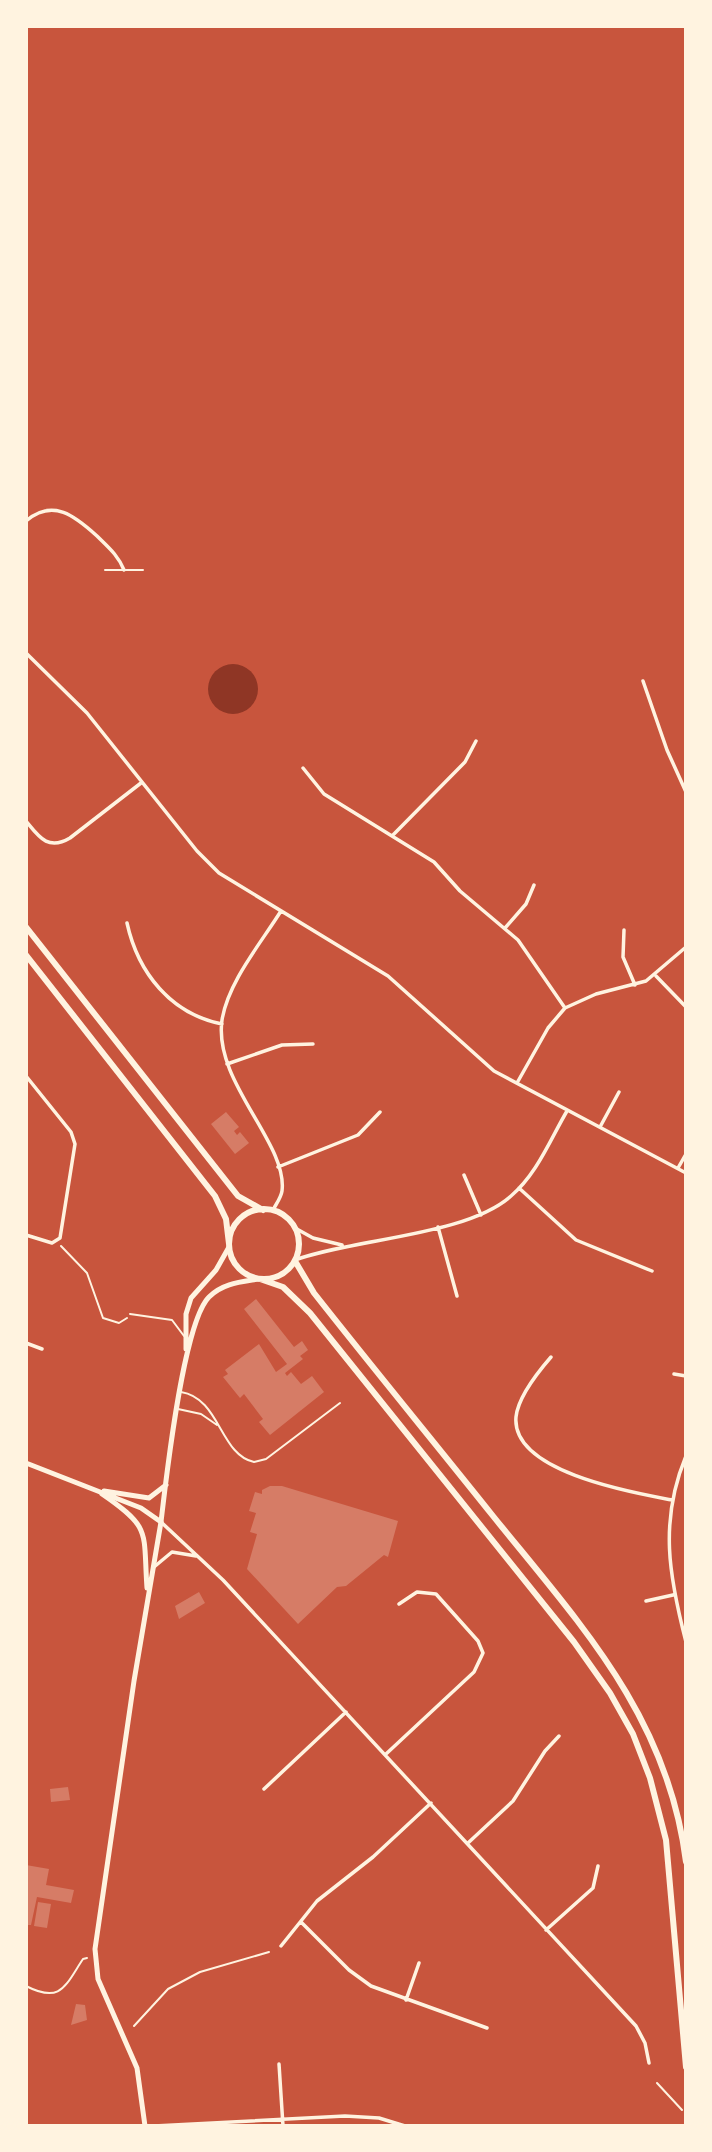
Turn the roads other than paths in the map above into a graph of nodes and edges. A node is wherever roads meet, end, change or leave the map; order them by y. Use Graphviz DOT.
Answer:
graph roads {
  1 [pos="26,521"];
  2 [pos="105,569"];
  3 [pos="124,569"];
  4 [pos="143,569"];
  5 [pos="26,653"];
  6 [pos="643,681"];
  7 [pos="476,741"];
  8 [pos="303,768"];
  9 [pos="141,783"];
  10 [pos="686,792"];
  11 [pos="26,821"];
  12 [pos="393,835"];
  13 [pos="534,885"];
  14 [pos="281,911"];
  15 [pos="127,923"];
  16 [pos="26,928"];
  17 [pos="505,928"];
  18 [pos="624,930"];
  19 [pos="686,947"];
  20 [pos="26,954"];
  21 [pos="656,976"];
  22 [pos="635,985"];
  23 [pos="686,1007"];
  24 [pos="565,1008"];
  25 [pos="222,1024"];
  26 [pos="313,1044"];
  27 [pos="227,1064"];
  28 [pos="26,1076"];
  29 [pos="517,1083"];
  30 [pos="619,1092"];
  31 [pos="567,1111"];
  32 [pos="380,1112"];
  33 [pos="600,1128"];
  34 [pos="686,1154"];
  35 [pos="278,1167"];
  36 [pos="678,1168"];
  37 [pos="686,1173"];
  38 [pos="464,1175"];
  39 [pos="519,1188"];
  40 [pos="263,1210"];
  41 [pos="273,1210"];
  42 [pos="481,1214"];
  43 [pos="438,1227"];
  44 [pos="295,1228"];
  45 [pos="26,1236"];
  46 [pos="229,1245"];
  47 [pos="348,1245"];
  48 [pos="295,1260"];
  49 [pos="652,1271"];
  50 [pos="260,1279"];
  51 [pos="457,1296"];
  52 [pos="130,1314"];
  53 [pos="186,1338"];
  54 [pos="26,1343"];
  55 [pos="42,1349"];
  56 [pos="186,1356"];
  57 [pos="551,1357"];
  58 [pos="674,1374"];
  59 [pos="686,1376"];
  60 [pos="180,1392"];
  61 [pos="340,1403"];
  62 [pos="178,1409"];
  63 [pos="218,1426"];
  64 [pos="686,1455"];
  65 [pos="26,1463"];
  66 [pos="166,1485"];
  67 [pos="94,1489"];
  68 [pos="672,1500"];
  69 [pos="161,1522"];
  70 [pos="198,1557"];
  71 [pos="154,1567"];
  72 [pos="148,1595"];
  73 [pos="673,1595"];
  74 [pos="646,1601"];
  75 [pos="399,1604"];
  76 [pos="685,1632"];
  77 [pos="686,1642"];
  78 [pos="346,1712"];
  79 [pos="559,1736"];
  80 [pos="386,1754"];
  81 [pos="264,1789"];
  82 [pos="432,1803"];
  83 [pos="468,1843"];
  84 [pos="686,1862"];
  85 [pos="598,1866"];
  86 [pos="301,1922"];
  87 [pos="546,1930"];
  88 [pos="281,1947"];
  89 [pos="419,1963"];
  90 [pos="406,2000"];
  91 [pos="487,2028"];
  92 [pos="649,2063"];
  93 [pos="279,2064"];
  94 [pos="686,2067"];
  95 [pos="283,2119"];
  96 [pos="145,2126"];
  97 [pos="154,2126"];
  98 [pos="283,2126"];
  99 [pos="405,2126"];
  1 -- 3 [label="street"];
  2 -- 3 [label="lane"];
  3 -- 4 [label="lane"];
  5 -- 9 [label="street"];
  6 -- 10 [label="street"];
  7 -- 12 [label="street"];
  8 -- 12 [label="street"];
  9 -- 11 [label="street"];
  9 -- 14 [label="street"];
  12 -- 17 [label="street"];
  13 -- 17 [label="street"];
  14 -- 25 [label="street"];
  14 -- 29 [label="street"];
  15 -- 25 [label="street"];
  16 -- 40 [label="main road"];
  17 -- 24 [label="street"];
  18 -- 22 [label="street"];
  19 -- 21 [label="street"];
  20 -- 46 [label="main road"];
  21 -- 22 [label="street"];
  21 -- 23 [label="street"];
  22 -- 24 [label="street"];
  24 -- 29 [label="street"];
  25 -- 27 [label="street"];
  26 -- 27 [label="street"];
  27 -- 35 [label="street"];
  28 -- 45 [label="street"];
  29 -- 31 [label="street"];
  30 -- 33 [label="street"];
  31 -- 33 [label="street"];
  31 -- 39 [label="street"];
  32 -- 35 [label="street"];
  33 -- 36 [label="street"];
  34 -- 36 [label="street"];
  35 -- 41 [label="street"];
  36 -- 37 [label="street"];
  38 -- 42 [label="street"];
  39 -- 42 [label="street"];
  39 -- 49 [label="street"];
  40 -- 41 [label="main road"];
  40 -- 46 [label="main road"];
  41 -- 44 [label="main road"];
  42 -- 43 [label="street"];
  43 -- 47 [label="street"];
  43 -- 51 [label="street"];
  44 -- 47 [label="street"];
  44 -- 48 [label="main road"];
  46 -- 50 [label="main road"];
  46 -- 53 [label="street"];
  47 -- 48 [label="street"];
  48 -- 50 [label="main road"];
  48 -- 84 [label="main road"];
  50 -- 56 [label="street"];
  50 -- 94 [label="main road"];
  52 -- 53 [label="lane"];
  53 -- 56 [label="street"];
  54 -- 55 [label="street"];
  56 -- 60 [label="street"];
  57 -- 68 [label="street"];
  58 -- 59 [label="street"];
  60 -- 62 [label="street"];
  60 -- 63 [label="lane"];
  61 -- 63 [label="lane"];
  62 -- 63 [label="lane"];
  62 -- 66 [label="street"];
  64 -- 68 [label="street"];
  65 -- 67 [label="street"];
  66 -- 67 [label="street"];
  66 -- 69 [label="street"];
  67 -- 69 [label="street"];
  67 -- 72 [label="street"];
  68 -- 73 [label="street"];
  69 -- 70 [label="street"];
  69 -- 71 [label="street"];
  70 -- 71 [label="street"];
  70 -- 78 [label="street"];
  71 -- 72 [label="street"];
  72 -- 96 [label="street"];
  73 -- 74 [label="street"];
  73 -- 76 [label="street"];
  75 -- 80 [label="street"];
  76 -- 77 [label="street"];
  78 -- 80 [label="street"];
  78 -- 81 [label="street"];
  79 -- 83 [label="street"];
  80 -- 82 [label="street"];
  82 -- 83 [label="street"];
  82 -- 86 [label="street"];
  83 -- 87 [label="street"];
  85 -- 87 [label="street"];
  86 -- 88 [label="street"];
  86 -- 90 [label="street"];
  87 -- 92 [label="street"];
  89 -- 90 [label="street"];
  90 -- 91 [label="street"];
  93 -- 95 [label="street"];
  95 -- 97 [label="street"];
  95 -- 98 [label="street"];
  95 -- 99 [label="street"];
}
